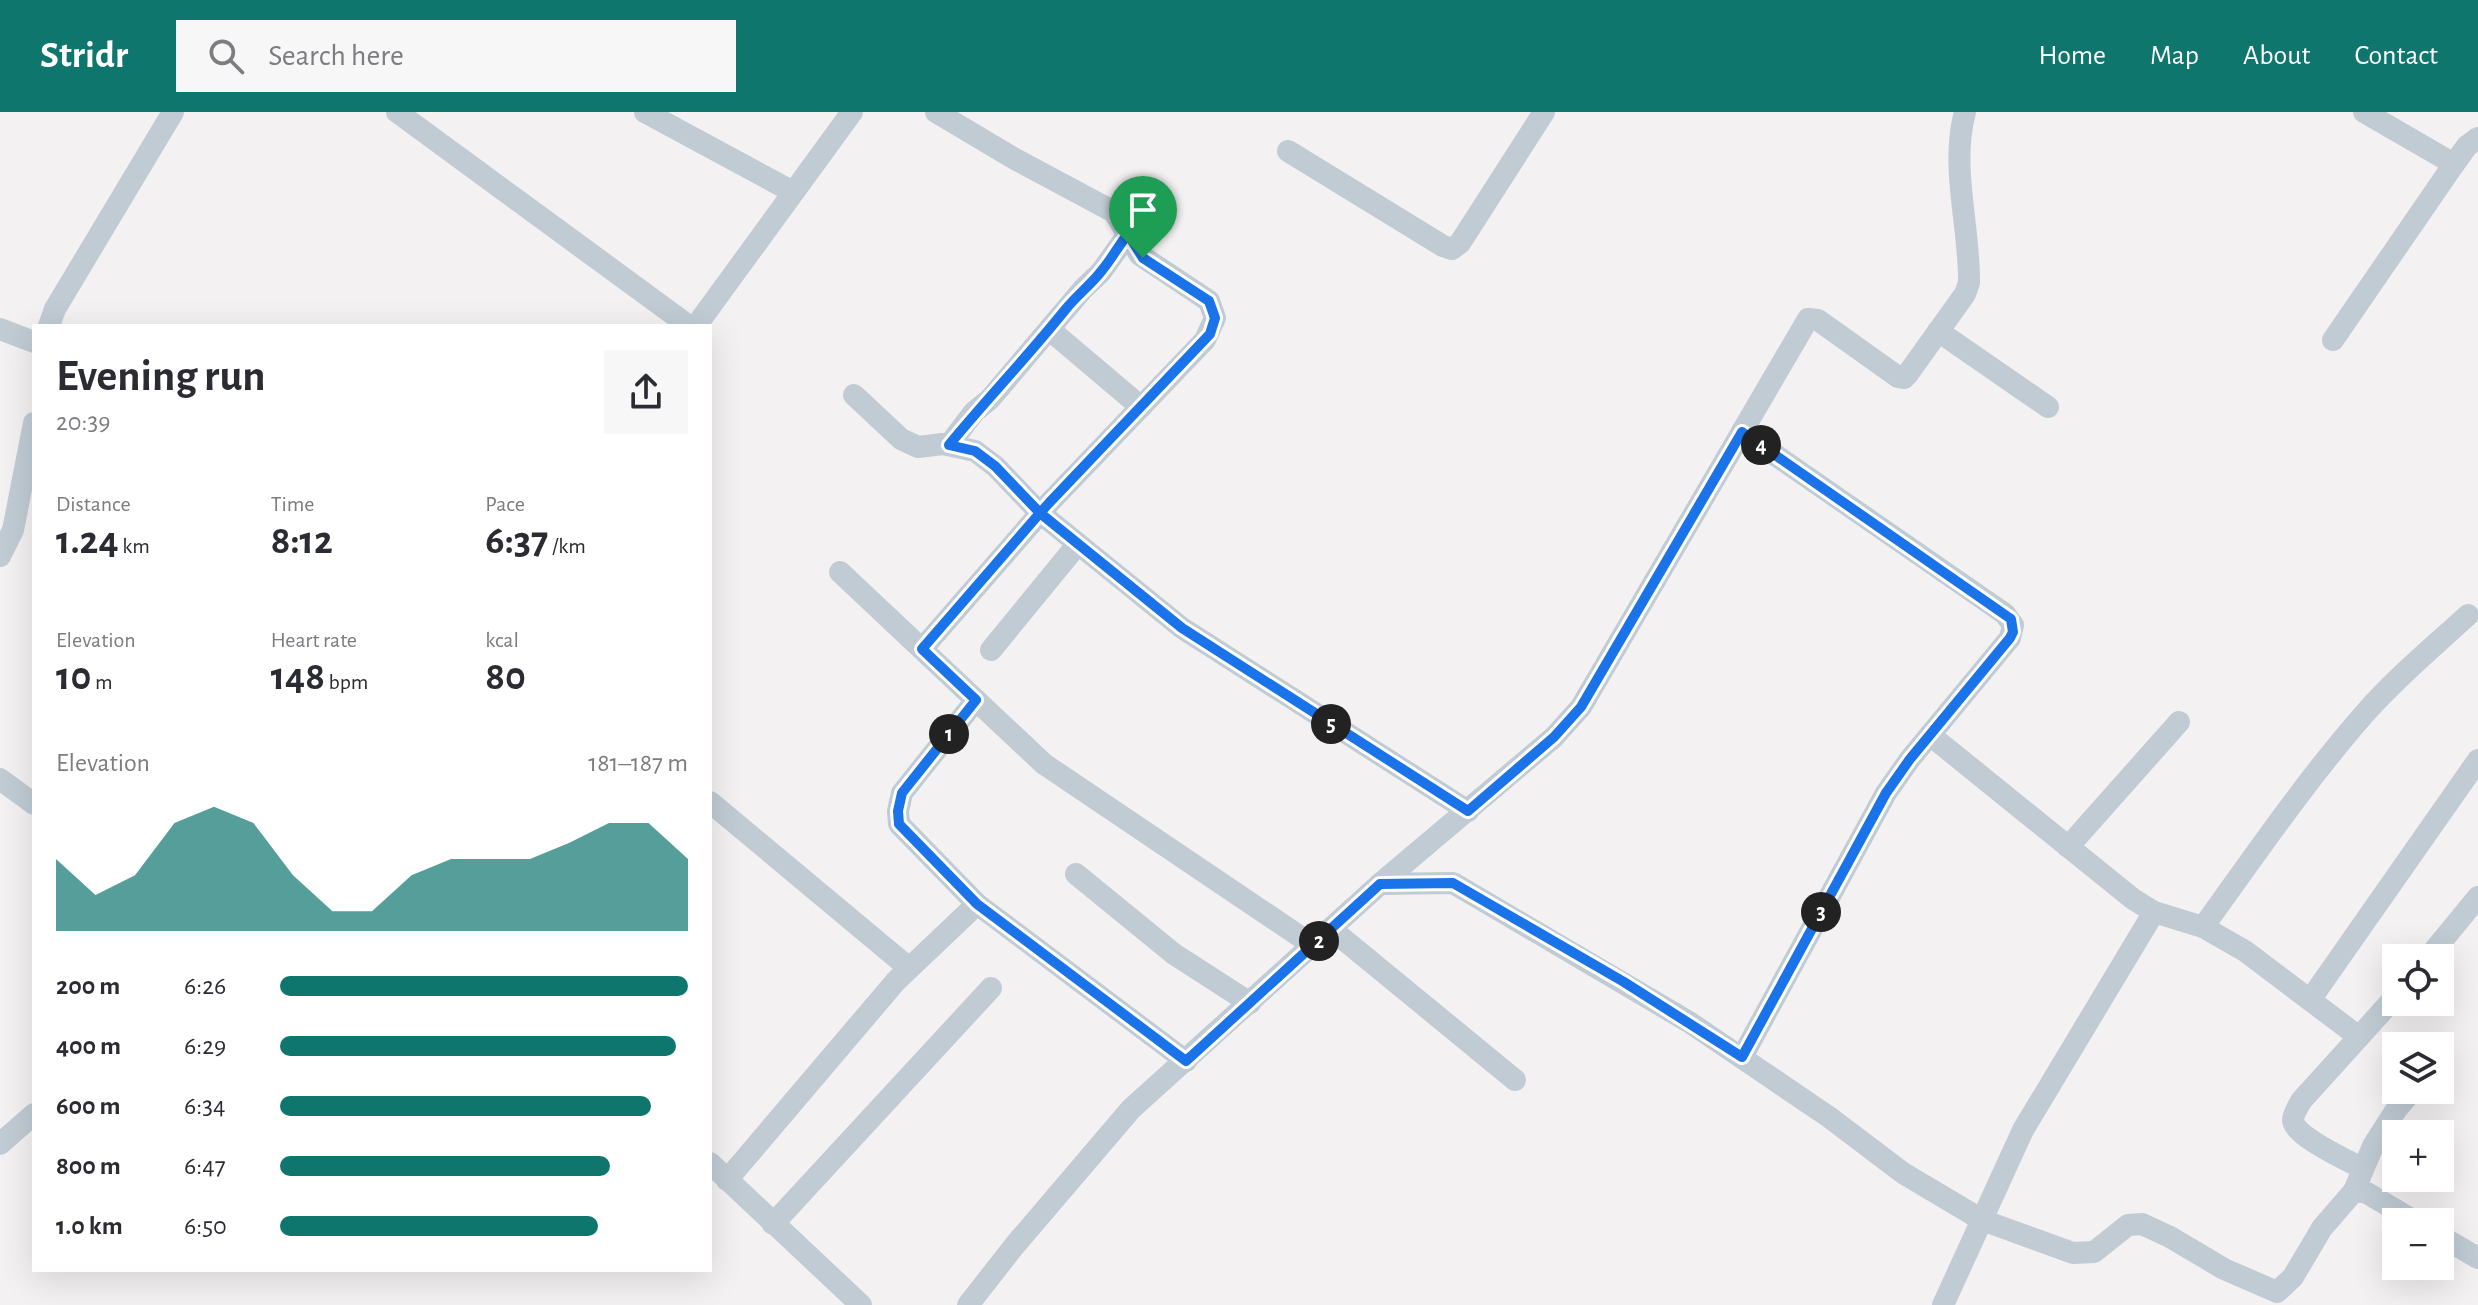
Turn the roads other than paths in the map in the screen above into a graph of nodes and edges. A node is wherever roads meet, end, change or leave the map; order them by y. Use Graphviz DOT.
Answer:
graph roads {
  1 [pos="173,112"];
  2 [pos="397,112"];
  3 [pos="645,112"];
  4 [pos="852,112"];
  5 [pos="936,112"];
  6 [pos="1544,112"];
  7 [pos="1965,112"];
  8 [pos="2364,112"];
  9 [pos="2478,138"];
  10 [pos="1288,151"];
  11 [pos="2454,164"];
  12 [pos="793,192"];
  13 [pos="1128,234"];
  14 [pos="50,324"];
  15 [pos="686,324"];
  16 [pos="697,324"];
  17 [pos="0,329"];
  18 [pos="1050,330"];
  19 [pos="1938,331"];
  20 [pos="2333,340"];
  21 [pos="32,341"];
  22 [pos="854,395"];
  23 [pos="1141,407"];
  24 [pos="2048,407"];
  25 [pos="1742,432"];
  26 [pos="32,433"];
  27 [pos="949,445"];
  28 [pos="1040,513"];
  29 [pos="1077,545"];
  30 [pos="0,556"];
  31 [pos="840,572"];
  32 [pos="2468,615"];
  33 [pos="922,649"];
  34 [pos="991,650"];
  35 [pos="976,700"];
  36 [pos="2179,722"];
  37 [pos="1930,735"];
  38 [pos="2478,760"];
  39 [pos="0,779"];
  40 [pos="32,803"];
  41 [pos="712,804"];
  42 [pos="1468,811"];
  43 [pos="2068,847"];
  44 [pos="1076,874"];
  45 [pos="1380,884"];
  46 [pos="2478,897"];
  47 [pos="977,904"];
  48 [pos="2154,912"];
  49 [pos="2203,927"];
  50 [pos="1331,929"];
  51 [pos="2439,944"];
  52 [pos="1314,946"];
  53 [pos="909,968"];
  54 [pos="991,988"];
  55 [pos="2310,1000"];
  56 [pos="1250,1003"];
  57 [pos="2382,1012"];
  58 [pos="2359,1037"];
  59 [pos="1742,1057"];
  60 [pos="1186,1061"];
  61 [pos="1515,1080"];
  62 [pos="2401,1104"];
  63 [pos="32,1116"];
  64 [pos="0,1144"];
  65 [pos="712,1165"];
  66 [pos="2363,1169"];
  67 [pos="727,1180"];
  68 [pos="2354,1191"];
  69 [pos="2392,1208"];
  70 [pos="1982,1220"];
  71 [pos="773,1224"];
  72 [pos="2454,1244"];
  73 [pos="2478,1258"];
  74 [pos="861,1305"];
  75 [pos="968,1305"];
  76 [pos="1943,1305"];
  1 -- 14 [label="street"];
  2 -- 15 [label="street"];
  3 -- 12 [label="street"];
  4 -- 12 [label="street"];
  5 -- 13 [label="street"];
  6 -- 10 [label="street"];
  7 -- 19 [label="street"];
  8 -- 11 [label="street"];
  9 -- 11 [label="street"];
  11 -- 20 [label="street"];
  12 -- 16 [label="street"];
  13 -- 18 [label="street"];
  13 -- 23 [label="street"];
  17 -- 21 [label="street"];
  18 -- 23 [label="street"];
  18 -- 27 [label="street"];
  19 -- 24 [label="street"];
  19 -- 25 [label="street"];
  22 -- 27 [label="street"];
  23 -- 28 [label="street"];
  25 -- 37 [label="street"];
  25 -- 42 [label="street"];
  26 -- 30 [label="street"];
  27 -- 28 [label="street"];
  28 -- 29 [label="street"];
  28 -- 33 [label="street"];
  29 -- 34 [label="street"];
  29 -- 42 [label="street"];
  31 -- 33 [label="street"];
  32 -- 49 [label="street"];
  33 -- 35 [label="street"];
  35 -- 47 [label="street"];
  35 -- 52 [label="street"];
  36 -- 43 [label="street"];
  37 -- 43 [label="street"];
  37 -- 59 [label="street"];
  38 -- 55 [label="street"];
  39 -- 40 [label="street"];
  41 -- 53 [label="street"];
  42 -- 45 [label="street"];
  43 -- 48 [label="street"];
  44 -- 56 [label="street"];
  45 -- 50 [label="street"];
  45 -- 59 [label="street"];
  46 -- 51 [label="street"];
  47 -- 53 [label="street"];
  47 -- 60 [label="street"];
  48 -- 49 [label="street"];
  48 -- 70 [label="street"];
  49 -- 55 [label="street"];
  50 -- 52 [label="street"];
  50 -- 61 [label="street"];
  52 -- 56 [label="street"];
  53 -- 67 [label="street"];
  54 -- 71 [label="street"];
  55 -- 58 [label="street"];
  56 -- 60 [label="street"];
  57 -- 58 [label="street"];
  58 -- 66 [label="street"];
  59 -- 70 [label="street"];
  60 -- 75 [label="street"];
  62 -- 66 [label="street"];
  63 -- 64 [label="street"];
  65 -- 67 [label="street"];
  66 -- 68 [label="street"];
  67 -- 71 [label="street"];
  68 -- 69 [label="street"];
  68 -- 70 [label="street"];
  70 -- 76 [label="street"];
  71 -- 74 [label="street"];
  72 -- 73 [label="street"];
}
